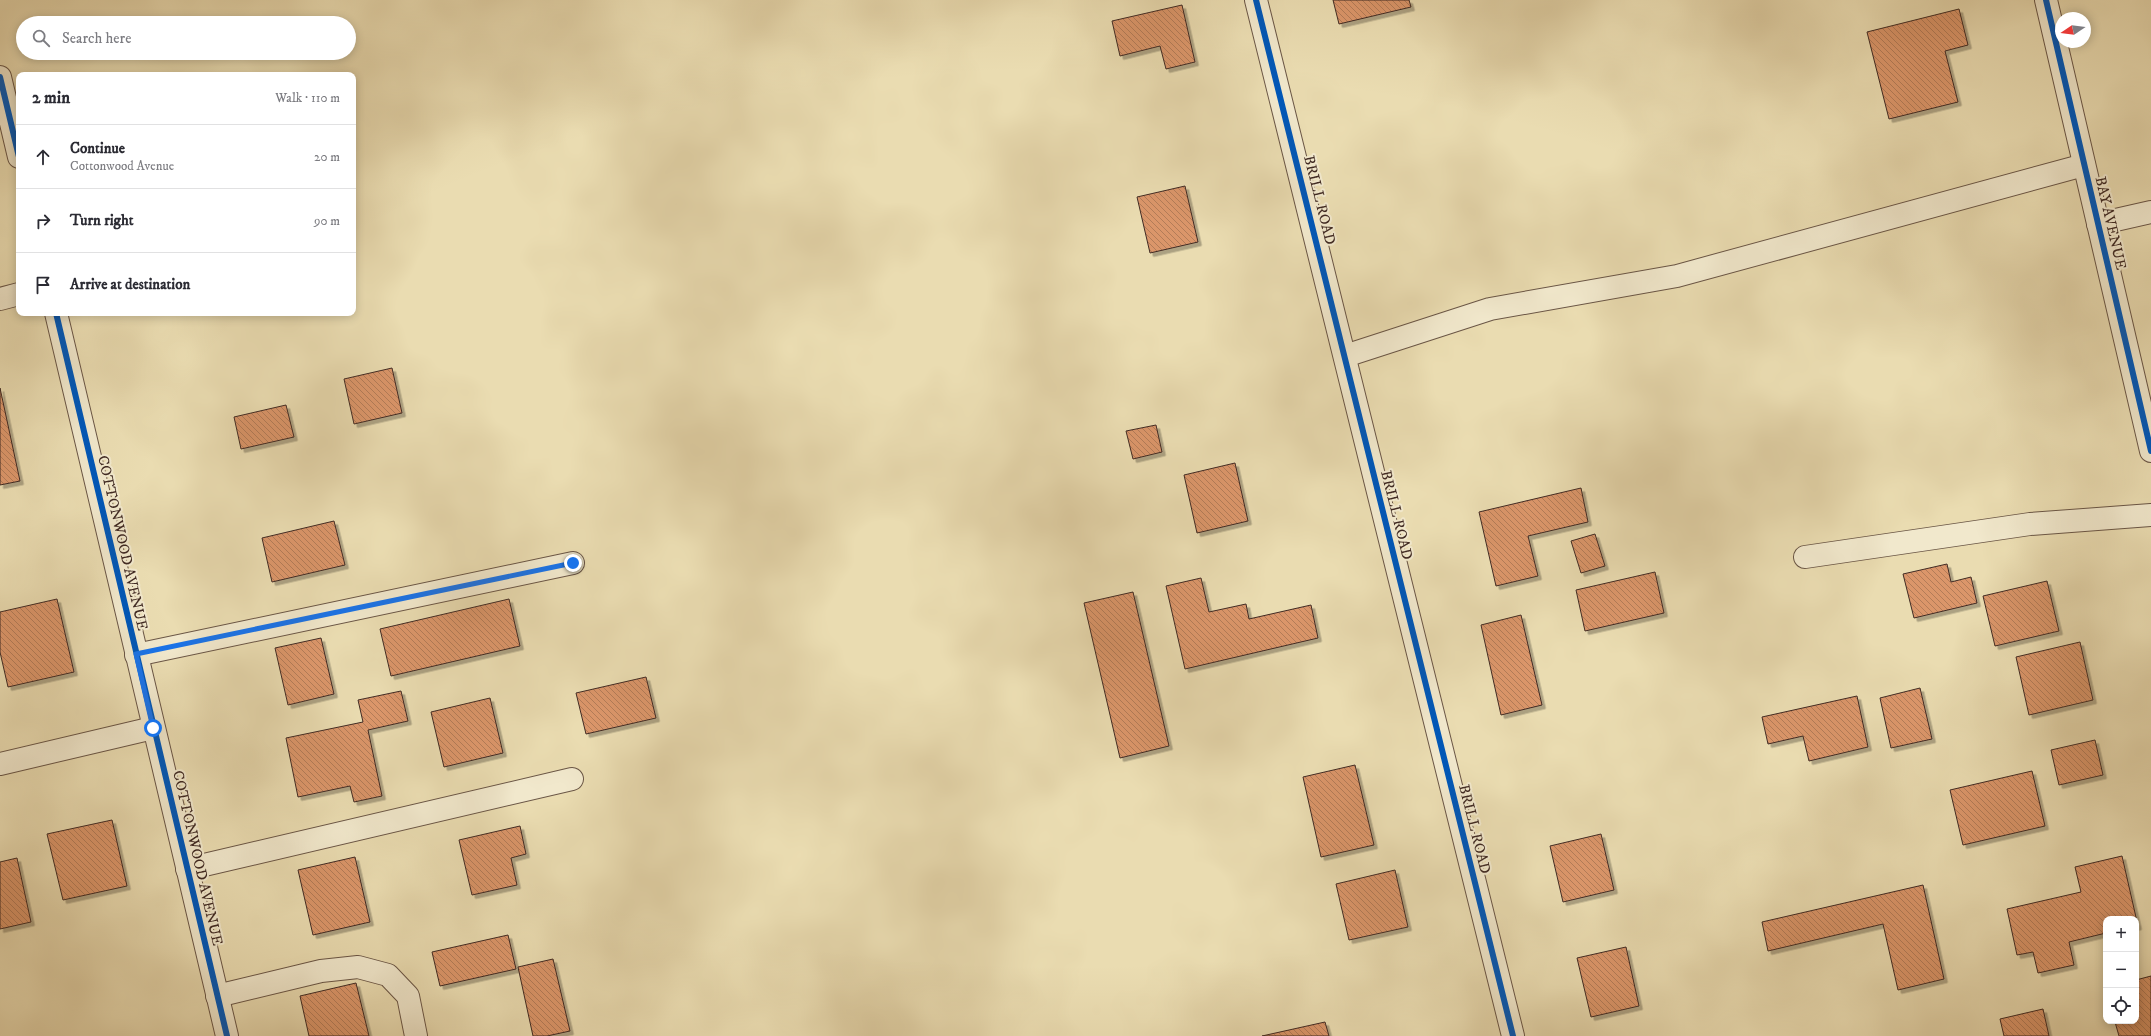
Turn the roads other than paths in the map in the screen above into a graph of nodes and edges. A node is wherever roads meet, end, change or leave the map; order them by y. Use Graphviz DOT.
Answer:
graph roads {
  1 [pos="1256,0"];
  2 [pos="2046,0"];
  3 [pos="0,77"];
  4 [pos="16,144"];
  5 [pos="2084,165"];
  6 [pos="2151,212"];
  7 [pos="2098,224"];
  8 [pos="16,295"];
  9 [pos="0,299"];
  10 [pos="57,316"];
  11 [pos="1345,356"];
  12 [pos="2151,451"];
  13 [pos="2151,515"];
  14 [pos="1805,557"];
  15 [pos="573,563"];
  16 [pos="136,654"];
  17 [pos="153,728"];
  18 [pos="0,764"];
  19 [pos="572,779"];
  20 [pos="187,868"];
  21 [pos="217,996"];
  22 [pos="227,1036"];
  23 [pos="416,1036"];
  24 [pos="1513,1036"];
  1 -- 11 [label="street, BRILL ROAD"];
  2 -- 5 [label="street, BAY AVENUE"];
  3 -- 4 [label="street"];
  5 -- 7 [label="street, BAY AVENUE"];
  5 -- 11 [label="street"];
  6 -- 7 [label="street"];
  7 -- 12 [label="street, BAY AVENUE"];
  8 -- 9 [label="street"];
  10 -- 16 [label="street, COTTONWOOD AVENUE"];
  11 -- 24 [label="street, BRILL ROAD"];
  13 -- 14 [label="street"];
  15 -- 16 [label="street"];
  16 -- 17 [label="street, COTTONWOOD AVENUE"];
  17 -- 18 [label="street"];
  17 -- 20 [label="street, COTTONWOOD AVENUE"];
  19 -- 20 [label="street"];
  20 -- 21 [label="street, COTTONWOOD AVENUE"];
  21 -- 22 [label="street, COTTONWOOD AVENUE"];
  21 -- 23 [label="street"];
}
